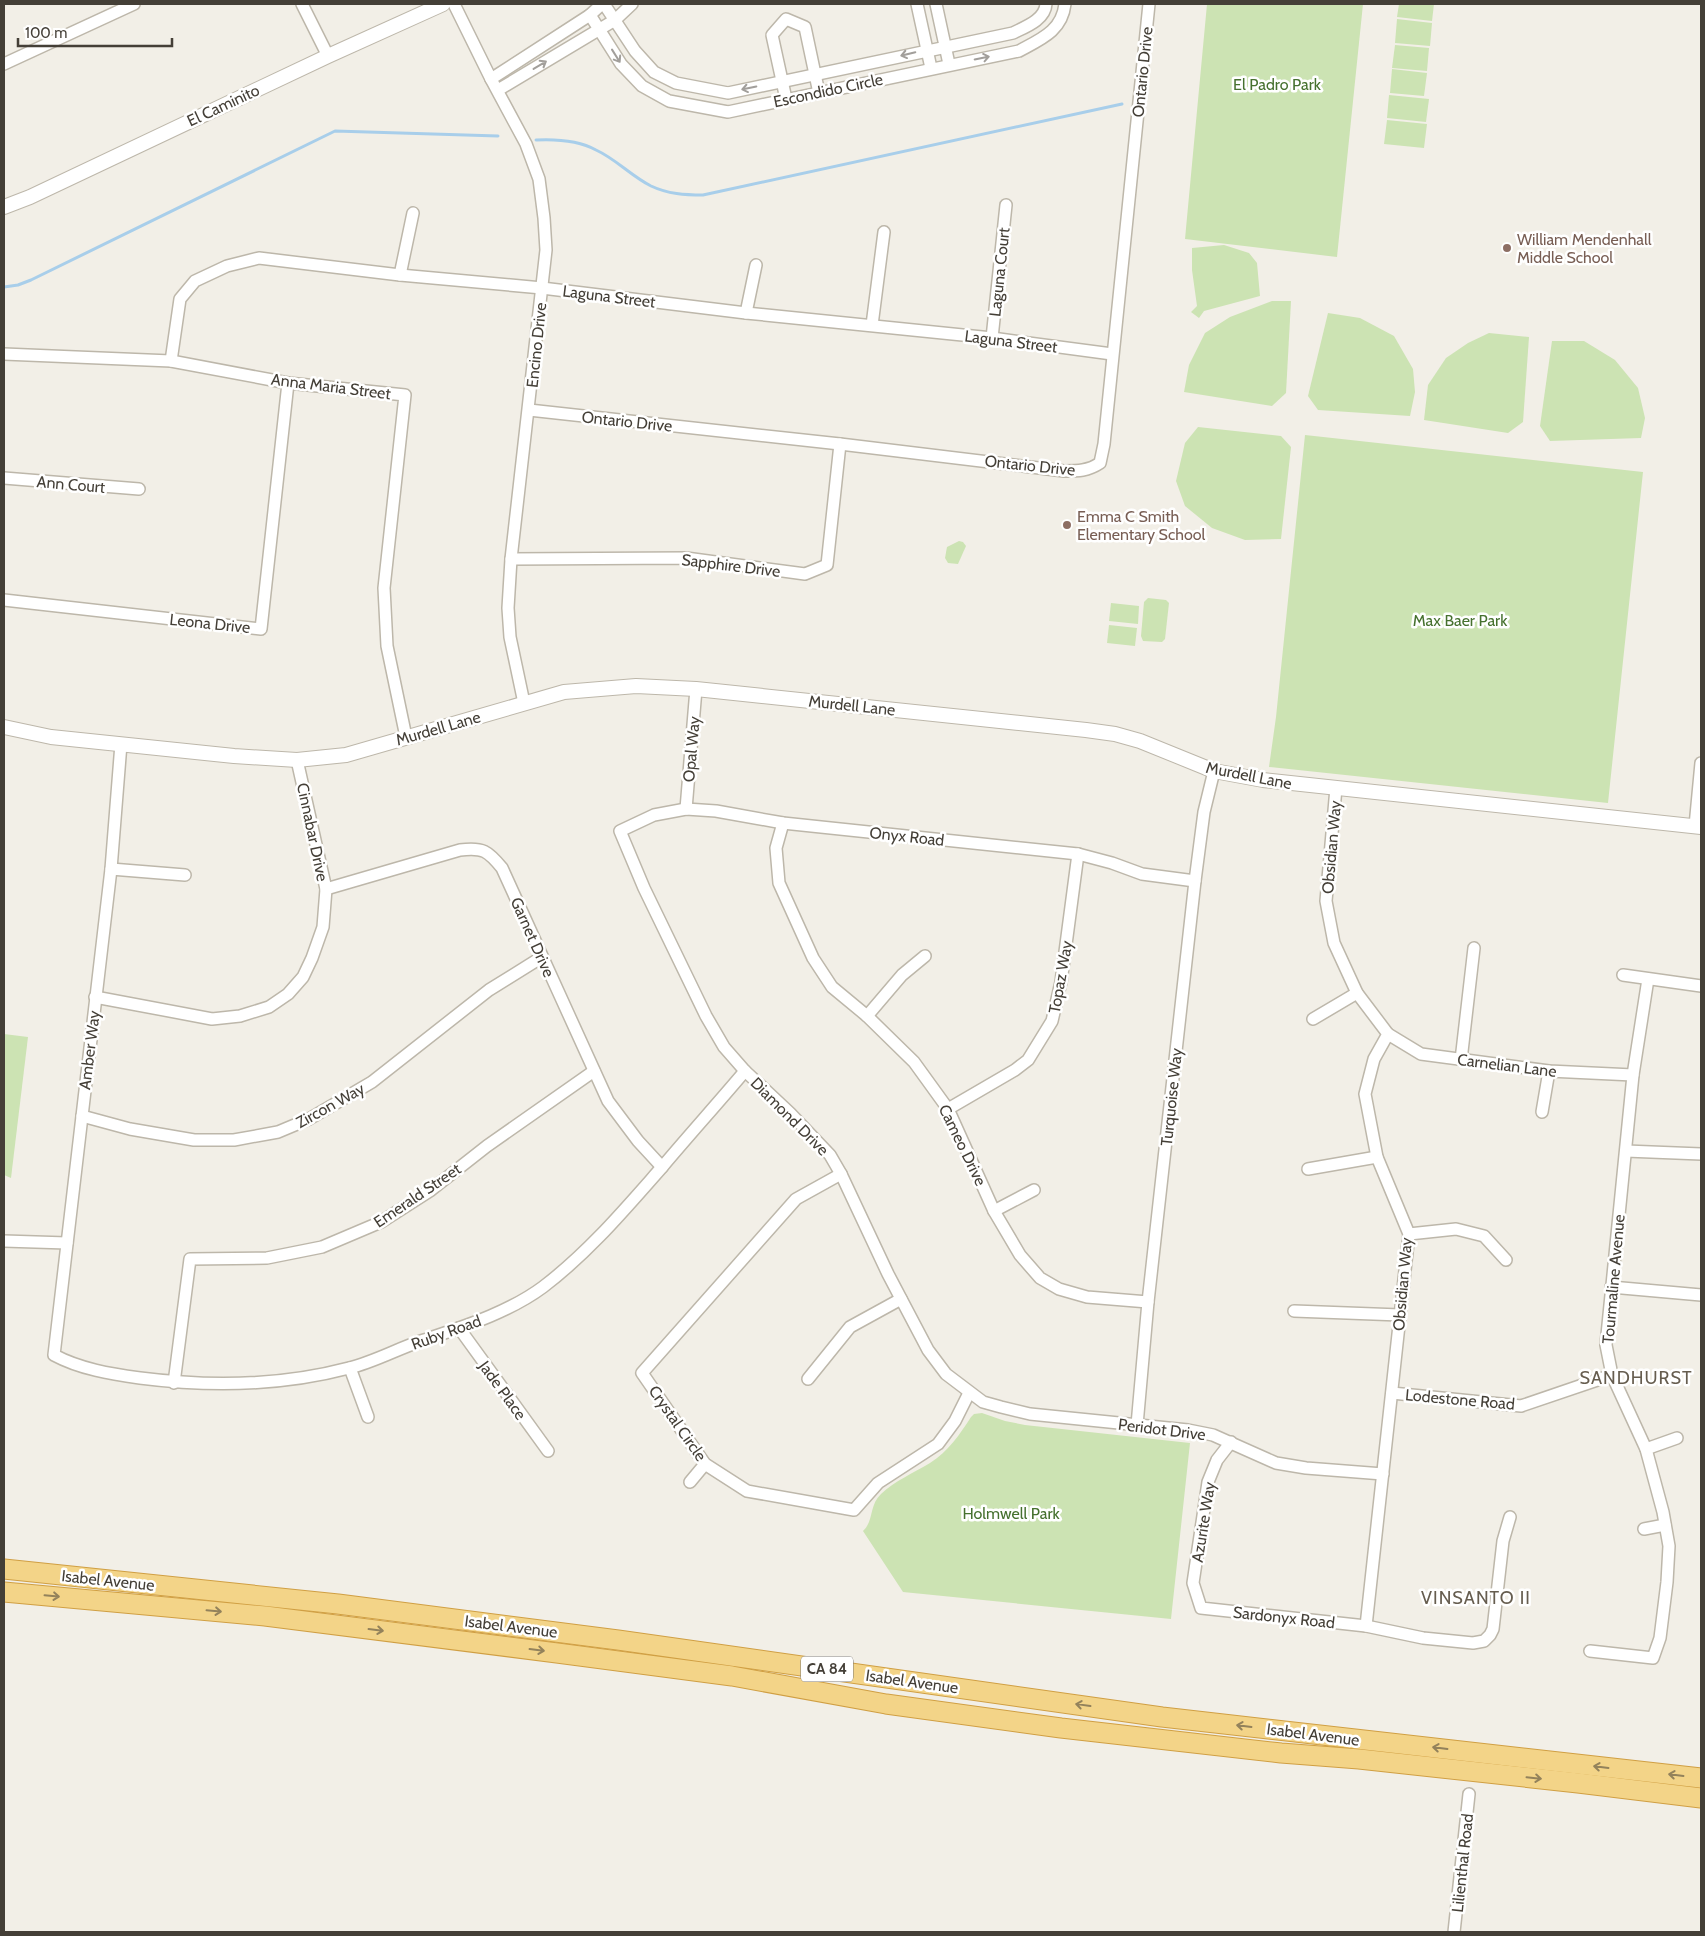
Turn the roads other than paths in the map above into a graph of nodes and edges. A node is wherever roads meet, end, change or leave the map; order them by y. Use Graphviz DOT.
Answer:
graph roads {
  1 [pos="134,4"];
  2 [pos="302,4"];
  3 [pos="443,4"];
  4 [pos="454,4"];
  5 [pos="603,4"];
  6 [pos="632,4"];
  7 [pos="917,4"];
  8 [pos="936,4"];
  9 [pos="1046,4"];
  10 [pos="1065,4"];
  11 [pos="1149,4"];
  12 [pos="590,15"];
  13 [pos="615,20"];
  14 [pos="600,30"];
  15 [pos="945,46"];
  16 [pos="927,50"];
  17 [pos="328,56"];
  18 [pos="4,63"];
  19 [pos="949,64"];
  20 [pos="930,68"];
  21 [pos="816,75"];
  22 [pos="491,79"];
  23 [pos="783,81"];
  24 [pos="498,90"];
  25 [pos="819,93"];
  26 [pos="786,99"];
  27 [pos="1006,205"];
  28 [pos="4,207"];
  29 [pos="412,213"];
  30 [pos="884,232"];
  31 [pos="756,265"];
  32 [pos="400,275"];
  33 [pos="542,288"];
  34 [pos="746,313"];
  35 [pos="872,325"];
  36 [pos="992,338"];
  37 [pos="4,354"];
  38 [pos="1112,354"];
  39 [pos="171,361"];
  40 [pos="288,383"];
  41 [pos="529,410"];
  42 [pos="840,444"];
  43 [pos="4,478"];
  44 [pos="139,489"];
  45 [pos="511,559"];
  46 [pos="4,600"];
  47 [pos="696,690"];
  48 [pos="524,703"];
  49 [pos="4,727"];
  50 [pos="406,737"];
  51 [pos="121,744"];
  52 [pos="298,760"];
  53 [pos="1701,764"];
  54 [pos="1214,771"];
  55 [pos="1336,788"];
  56 [pos="686,808"];
  57 [pos="783,823"];
  58 [pos="1698,827"];
  59 [pos="620,831"];
  60 [pos="1078,854"];
  61 [pos="111,869"];
  62 [pos="185,875"];
  63 [pos="1195,881"];
  64 [pos="326,889"];
  65 [pos="1474,948"];
  66 [pos="925,956"];
  67 [pos="542,957"];
  68 [pos="1624,975"];
  69 [pos="1648,979"];
  70 [pos="1701,986"];
  71 [pos="1357,993"];
  72 [pos="95,997"];
  73 [pos="867,1016"];
  74 [pos="1313,1019"];
  75 [pos="1388,1034"];
  76 [pos="1461,1060"];
  77 [pos="594,1071"];
  78 [pos="745,1071"];
  79 [pos="1549,1071"];
  80 [pos="1633,1075"];
  81 [pos="948,1109"];
  82 [pos="1542,1112"];
  83 [pos="82,1116"];
  84 [pos="1626,1151"];
  85 [pos="1701,1154"];
  86 [pos="1377,1157"];
  87 [pos="662,1167"];
  88 [pos="1308,1169"];
  89 [pos="841,1174"];
  90 [pos="1034,1190"];
  91 [pos="994,1211"];
  92 [pos="1409,1234"];
  93 [pos="4,1241"];
  94 [pos="67,1243"];
  95 [pos="1506,1260"];
  96 [pos="1611,1287"];
  97 [pos="1701,1295"];
  98 [pos="902,1299"];
  99 [pos="1148,1302"];
  100 [pos="1294,1311"];
  101 [pos="1400,1315"];
  102 [pos="459,1328"];
  103 [pos="54,1355"];
  104 [pos="350,1368"];
  105 [pos="1612,1375"];
  106 [pos="808,1379"];
  107 [pos="174,1382"];
  108 [pos="969,1393"];
  109 [pos="1392,1393"];
  110 [pos="368,1417"];
  111 [pos="1137,1425"];
  112 [pos="1677,1438"];
  113 [pos="1232,1442"];
  114 [pos="1646,1449"];
  115 [pos="548,1451"];
  116 [pos="705,1464"];
  117 [pos="1383,1474"];
  118 [pos="690,1482"];
  119 [pos="1510,1517"];
  120 [pos="1665,1525"];
  121 [pos="1644,1529"];
  122 [pos="4,1569"];
  123 [pos="4,1592"];
  124 [pos="1201,1608"];
  125 [pos="1366,1626"];
  126 [pos="1590,1651"];
  127 [pos="1701,1778"];
  128 [pos="1469,1794"];
  129 [pos="1701,1798"];
  130 [pos="1454,1932"];
  1 -- 18 [label="street"];
  2 -- 17 [label="street"];
  3 -- 17 [label="street, El Caminito"];
  4 -- 22 [label="street, Encino Drive"];
  5 -- 12 [label="street, Escondido Circle"];
  5 -- 13 [label="street, Escondido Circle"];
  6 -- 13 [label="street"];
  7 -- 16 [label="street"];
  8 -- 15 [label="street"];
  9 -- 15 [label="street, Escondido Circle"];
  19 -- 10 [label="street, Escondido Circle, one-way"];
  11 -- 38 [label="street, Ontario Drive"];
  12 -- 14 [label="street, Escondido Circle"];
  12 -- 22 [label="street, Escondido Circle"];
  13 -- 14 [label="street"];
  23 -- 13 [label="street, Escondido Circle, one-way"];
  24 -- 14 [label="street, one-way"];
  14 -- 26 [label="street, Escondido Circle, one-way"];
  15 -- 16 [label="street, Escondido Circle"];
  15 -- 19 [label="street"];
  16 -- 20 [label="street"];
  16 -- 21 [label="street, Escondido Circle, one-way"];
  17 -- 28 [label="street, El Caminito"];
  19 -- 20 [label="street, Escondido Circle"];
  20 -- 25 [label="street, Escondido Circle"];
  21 -- 23 [label="street, Escondido Circle"];
  21 -- 23 [label="street"];
  21 -- 25 [label="street"];
  22 -- 24 [label="street, Encino Drive"];
  23 -- 26 [label="street"];
  24 -- 33 [label="street, Encino Drive"];
  25 -- 26 [label="street, Escondido Circle"];
  27 -- 36 [label="street, Laguna Court"];
  29 -- 32 [label="street"];
  30 -- 35 [label="street"];
  31 -- 34 [label="street"];
  32 -- 33 [label="street, Laguna Street"];
  32 -- 39 [label="street, Laguna Street"];
  33 -- 34 [label="street, Laguna Street"];
  33 -- 41 [label="street, Encino Drive"];
  34 -- 35 [label="street, Laguna Street"];
  35 -- 36 [label="street, Laguna Street"];
  36 -- 38 [label="street, Laguna Street"];
  37 -- 39 [label="street, Anna Maria Street"];
  38 -- 42 [label="street, Ontario Drive"];
  39 -- 40 [label="street, Anna Maria Street"];
  40 -- 46 [label="street, Leona Drive"];
  40 -- 50 [label="street, Anna Maria Street"];
  41 -- 42 [label="street, Ontario Drive"];
  41 -- 45 [label="street, Encino Drive"];
  42 -- 45 [label="street, Sapphire Drive"];
  43 -- 44 [label="street, Ann Court"];
  45 -- 48 [label="street, Encino Drive"];
  47 -- 48 [label="street, Murdell Lane"];
  47 -- 54 [label="street, Murdell Lane"];
  47 -- 56 [label="street, Opal Way"];
  48 -- 50 [label="street, Murdell Lane"];
  49 -- 51 [label="street, Murdell Lane"];
  50 -- 52 [label="street, Murdell Lane"];
  51 -- 52 [label="street, Murdell Lane"];
  51 -- 61 [label="street, Amber Way"];
  52 -- 64 [label="street, Cinnabar Drive"];
  53 -- 58 [label="street"];
  54 -- 55 [label="street, Murdell Lane"];
  54 -- 63 [label="street, Turquoise Way"];
  55 -- 58 [label="street, Murdell Lane"];
  55 -- 71 [label="street, Obsidian Way"];
  56 -- 57 [label="street, Onyx Road"];
  56 -- 59 [label="street, Onyx Road"];
  57 -- 60 [label="street, Onyx Road"];
  57 -- 73 [label="street, Cameo Drive"];
  59 -- 78 [label="street, Diamond Drive"];
  60 -- 63 [label="street, Onyx Road"];
  60 -- 81 [label="street, Topaz Way"];
  61 -- 62 [label="street"];
  61 -- 72 [label="street, Amber Way"];
  63 -- 99 [label="street, Turquoise Way"];
  64 -- 67 [label="street, Garnet Drive"];
  64 -- 72 [label="street, Cinnabar Drive"];
  65 -- 76 [label="street"];
  66 -- 73 [label="street"];
  67 -- 77 [label="street, Garnet Drive"];
  67 -- 83 [label="street, Zircon Way"];
  68 -- 69 [label="street"];
  69 -- 70 [label="street"];
  69 -- 80 [label="street, Tourmaline Avenue"];
  71 -- 74 [label="street"];
  71 -- 75 [label="street, Obsidian Way"];
  72 -- 83 [label="street, Amber Way"];
  73 -- 81 [label="street, Cameo Drive"];
  75 -- 76 [label="street, Carnelian Lane"];
  75 -- 86 [label="street, Obsidian Way"];
  76 -- 79 [label="street, Carnelian Lane"];
  77 -- 87 [label="street, Garnet Drive"];
  77 -- 107 [label="street, Emerald Street"];
  78 -- 87 [label="street, Ruby Road"];
  78 -- 89 [label="street, Diamond Drive"];
  79 -- 80 [label="street, Carnelian Lane"];
  79 -- 82 [label="street"];
  80 -- 84 [label="street, Tourmaline Avenue"];
  81 -- 91 [label="street, Cameo Drive"];
  83 -- 94 [label="street, Amber Way"];
  84 -- 85 [label="street"];
  84 -- 96 [label="street, Tourmaline Avenue"];
  86 -- 88 [label="street"];
  86 -- 92 [label="street, Obsidian Way"];
  87 -- 102 [label="street, Ruby Road"];
  89 -- 98 [label="street, Diamond Drive"];
  89 -- 116 [label="street, Crystal Circle"];
  90 -- 91 [label="street"];
  91 -- 99 [label="street, Cameo Drive"];
  92 -- 95 [label="street"];
  92 -- 101 [label="street, Obsidian Way"];
  93 -- 94 [label="street"];
  94 -- 103 [label="street, Amber Way"];
  96 -- 97 [label="street"];
  96 -- 105 [label="street, Tourmaline Avenue"];
  98 -- 106 [label="street"];
  98 -- 108 [label="street, Diamond Drive"];
  99 -- 111 [label="street, Turquoise Way"];
  100 -- 101 [label="street"];
  101 -- 109 [label="street, Obsidian Way"];
  102 -- 104 [label="street, Ruby Road"];
  102 -- 115 [label="street, Jade Place"];
  103 -- 107 [label="street, Ruby Road"];
  104 -- 107 [label="street, Ruby Road"];
  104 -- 110 [label="street"];
  105 -- 109 [label="street, Lodestone Road"];
  105 -- 114 [label="street, Tourmaline Avenue"];
  108 -- 111 [label="street, Peridot Drive"];
  108 -- 116 [label="street, Crystal Circle"];
  109 -- 117 [label="street, Obsidian Way"];
  111 -- 113 [label="street, Peridot Drive"];
  112 -- 114 [label="street"];
  113 -- 117 [label="street, Peridot Drive"];
  113 -- 124 [label="street, Azurite Way"];
  114 -- 120 [label="street, Tourmaline Avenue"];
  116 -- 118 [label="street"];
  117 -- 125 [label="street, Obsidian Way"];
  119 -- 125 [label="street, Sardonyx Road"];
  120 -- 121 [label="street"];
  120 -- 126 [label="street, Tourmaline Avenue"];
  127 -- 122 [label="highway, Isabel Avenue / CA 84, one-way"];
  123 -- 129 [label="highway, Isabel Avenue, one-way"];
  124 -- 125 [label="street, Sardonyx Road"];
  128 -- 130 [label="street, Lilienthal Road"];
}
